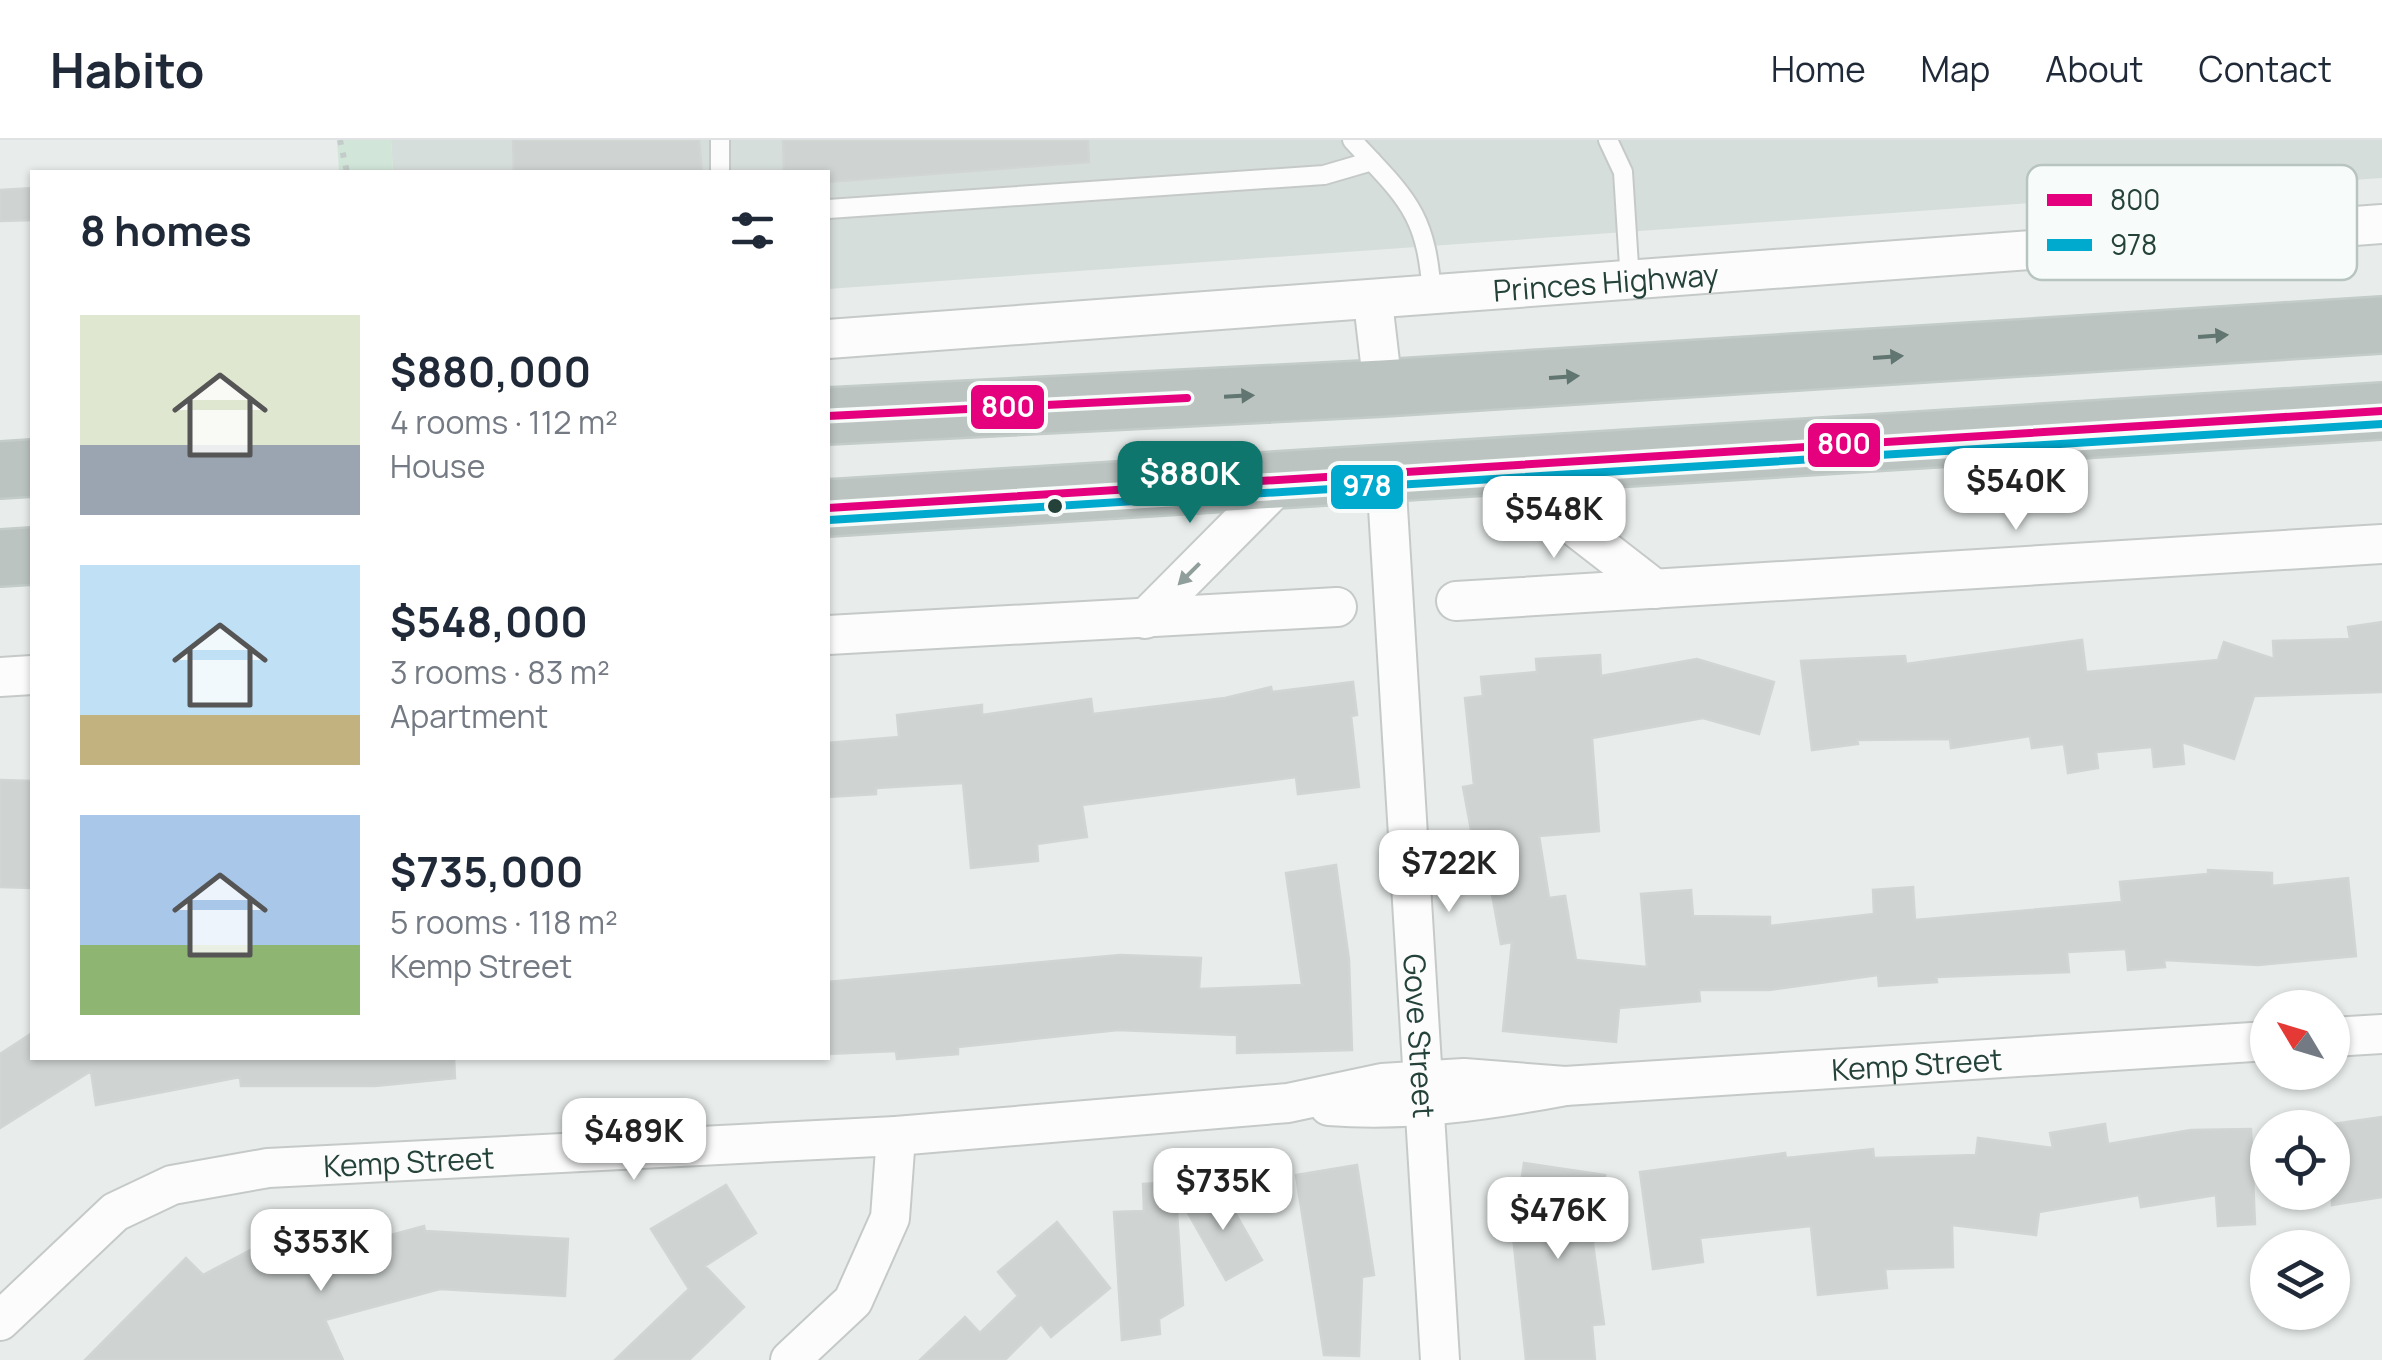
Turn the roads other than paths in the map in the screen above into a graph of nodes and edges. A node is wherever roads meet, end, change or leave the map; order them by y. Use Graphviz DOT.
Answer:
graph roads {
  1 [pos="720,140"];
  2 [pos="1352,140"];
  3 [pos="1608,140"];
  4 [pos="1372,161"];
  5 [pos="720,170"];
  6 [pos="830,208"];
  7 [pos="2382,224"];
  8 [pos="2357,226"];
  9 [pos="2027,251"];
  10 [pos="1630,282"];
  11 [pos="1432,297"];
  12 [pos="1373,302"];
  13 [pos="2382,325"];
  14 [pos="830,339"];
  15 [pos="1383,388"];
  16 [pos="2382,412"];
  17 [pos="830,416"];
  18 [pos="1499,468"];
  19 [pos="1386,475"];
  20 [pos="1283,480"];
  21 [pos="830,508"];
  22 [pos="2382,544"];
  23 [pos="30,556"];
  24 [pos="0,558"];
  25 [pos="1655,590"];
  26 [pos="1456,601"];
  27 [pos="1337,608"];
  28 [pos="1145,619"];
  29 [pos="830,635"];
  30 [pos="30,675"];
  31 [pos="0,677"];
  32 [pos="2382,1034"];
  33 [pos="2350,1036"];
  34 [pos="2250,1042"];
  35 [pos="1426,1093"];
  36 [pos="896,1136"];
  37 [pos="0,1321"];
  38 [pos="790,1360"];
  39 [pos="1440,1360"];
  1 -- 5 [label="lane"];
  2 -- 4 [label="lane"];
  3 -- 10 [label="lane"];
  4 -- 6 [label="lane"];
  4 -- 11 [label="lane"];
  7 -- 8 [label="street, Princes Highway"];
  9 -- 10 [label="street, Princes Highway"];
  10 -- 11 [label="street, Princes Highway"];
  11 -- 12 [label="street, Princes Highway"];
  12 -- 14 [label="street, Princes Highway"];
  12 -- 15 [label="street"];
  15 -- 13 [label="highway, one-way"];
  17 -- 15 [label="highway, one-way"];
  15 -- 19 [label="highway"];
  16 -- 18 [label="highway"];
  18 -- 19 [label="highway"];
  18 -- 25 [label="street"];
  19 -- 20 [label="highway"];
  19 -- 35 [label="street, Gove Street"];
  20 -- 21 [label="highway"];
  20 -- 28 [label="street, one-way"];
  22 -- 25 [label="street"];
  23 -- 24 [label="highway"];
  25 -- 26 [label="street"];
  27 -- 28 [label="street"];
  28 -- 29 [label="street"];
  30 -- 31 [label="street"];
  32 -- 33 [label="street"];
  34 -- 35 [label="street, Kemp Street"];
  35 -- 36 [label="street, Kemp Street"];
  35 -- 39 [label="street, Gove Street"];
  36 -- 37 [label="street, Kemp Street"];
  36 -- 38 [label="street"];
}
